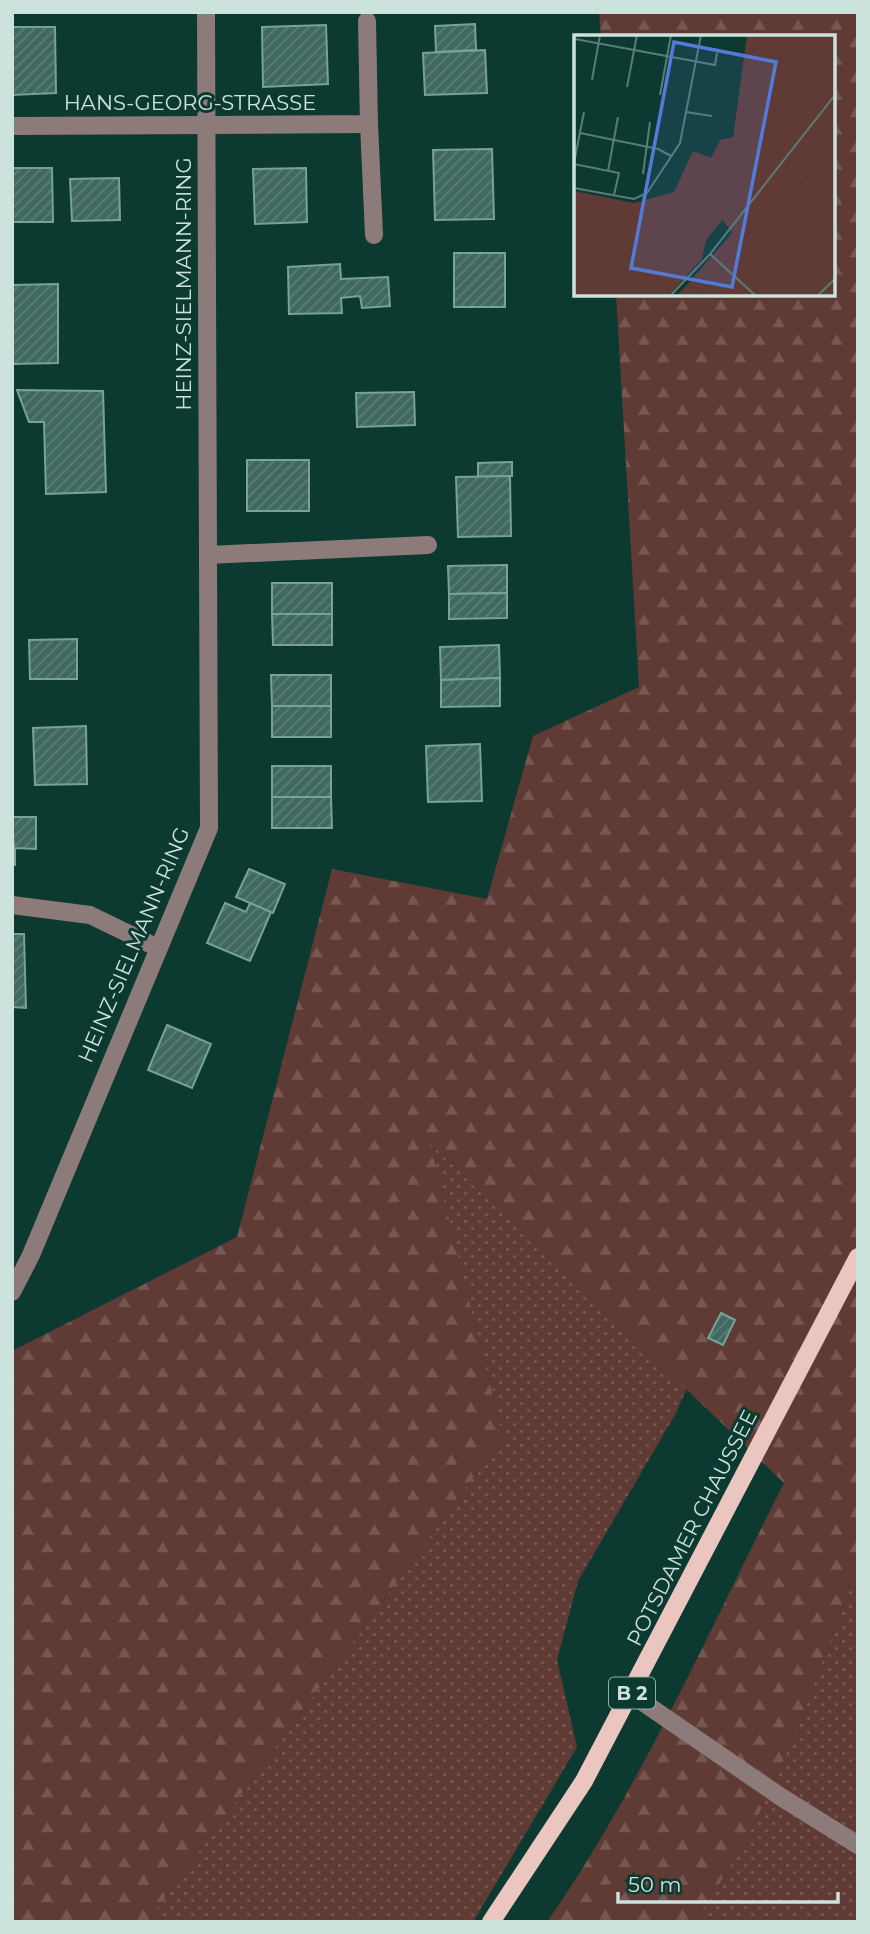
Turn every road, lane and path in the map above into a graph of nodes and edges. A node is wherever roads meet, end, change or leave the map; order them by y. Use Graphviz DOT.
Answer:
graph roads {
  1 [pos="206,12"];
  2 [pos="367,21"];
  3 [pos="369,124"];
  4 [pos="12,126"];
  5 [pos="206,126"];
  6 [pos="374,235"];
  7 [pos="428,545"];
  8 [pos="208,555"];
  9 [pos="12,905"];
  10 [pos="156,947"];
  11 [pos="858,1257"];
  12 [pos="12,1292"];
  13 [pos="631,1694"];
  14 [pos="858,1845"];
  15 [pos="491,1922"];
  1 -- 5 [label="street, HEINZ-SIELMANN-RING"];
  2 -- 3 [label="street"];
  3 -- 5 [label="street, HANS-GEORG-STRASSE"];
  3 -- 6 [label="street"];
  4 -- 5 [label="street, HANS-GEORG-STRASSE"];
  5 -- 8 [label="street, HEINZ-SIELMANN-RING"];
  7 -- 8 [label="street"];
  8 -- 10 [label="street, HEINZ-SIELMANN-RING"];
  9 -- 10 [label="street"];
  10 -- 12 [label="street, HEINZ-SIELMANN-RING"];
  11 -- 13 [label="main road, POTSDAMER CHAUSSEE / B 2"];
  13 -- 14 [label="street"];
  13 -- 15 [label="main road, POTSDAMER CHAUSSEE / B 2"];
}
